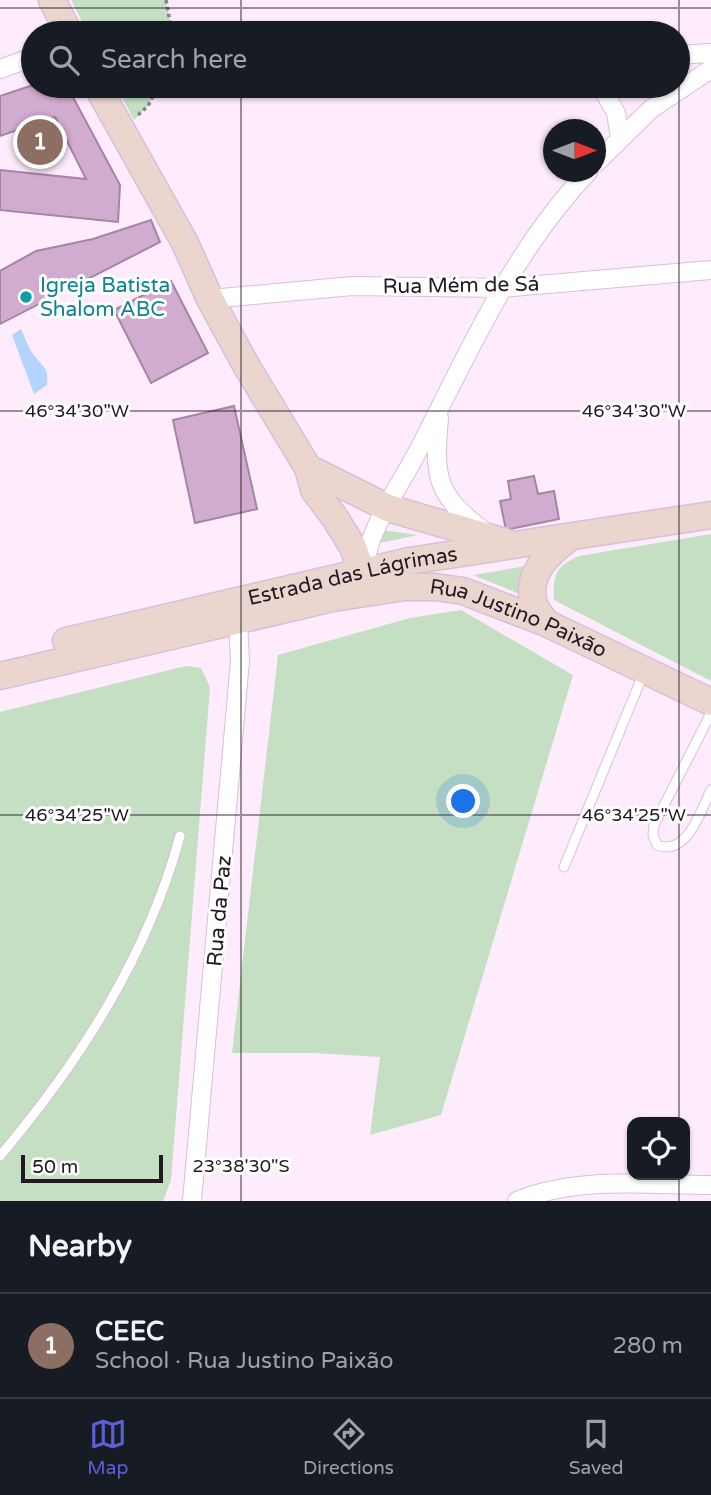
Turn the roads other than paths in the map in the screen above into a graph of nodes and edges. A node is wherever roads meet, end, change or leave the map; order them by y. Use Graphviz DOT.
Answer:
graph roads {
  1 [pos="52,0"];
  2 [pos="63,21"];
  3 [pos="711,53"];
  4 [pos="690,54"];
  5 [pos="21,61"];
  6 [pos="0,69"];
  7 [pos="711,69"];
  8 [pos="690,83"];
  9 [pos="103,98"];
  10 [pos="608,98"];
  11 [pos="668,98"];
  12 [pos="620,138"];
  13 [pos="606,153"];
  14 [pos="580,182"];
  15 [pos="711,270"];
  16 [pos="503,288"];
  17 [pos="211,299"];
  18 [pos="440,408"];
  19 [pos="308,468"];
  20 [pos="388,508"];
  21 [pos="711,515"];
  22 [pos="569,538"];
  23 [pos="503,541"];
  24 [pos="365,582"];
  25 [pos="238,622"];
  26 [pos="546,623"];
  27 [pos="0,657"];
  28 [pos="645,671"];
  29 [pos="0,676"];
  30 [pos="711,702"];
  31 [pos="711,713"];
  32 [pos="711,790"];
  33 [pos="180,836"];
  34 [pos="564,867"];
  35 [pos="0,1156"];
  36 [pos="711,1185"];
  37 [pos="192,1201"];
  38 [pos="517,1201"];
  1 -- 2 [label="main road"];
  3 -- 4 [label="street"];
  5 -- 6 [label="street"];
  7 -- 8 [label="street"];
  9 -- 17 [label="main road"];
  10 -- 12 [label="street"];
  11 -- 12 [label="street"];
  12 -- 13 [label="street"];
  14 -- 16 [label="street"];
  15 -- 16 [label="street, Rua Mém de Sá"];
  16 -- 17 [label="street, Rua Mém de Sá"];
  16 -- 18 [label="street"];
  17 -- 19 [label="main road"];
  18 -- 20 [label="street"];
  18 -- 23 [label="street"];
  19 -- 20 [label="main road"];
  19 -- 24 [label="main road"];
  20 -- 23 [label="main road"];
  20 -- 24 [label="street"];
  21 -- 22 [label="main road, Estrada das Lágrimas"];
  22 -- 23 [label="main road, Estrada das Lágrimas"];
  22 -- 26 [label="main road"];
  23 -- 24 [label="main road, Estrada das Lágrimas"];
  24 -- 25 [label="main road, Estrada das Lágrimas"];
  24 -- 26 [label="main road, Rua Justino Paixão"];
  24 -- 27 [label="main road, Estrada das Lágrimas"];
  25 -- 29 [label="main road, Estrada das Lágrimas"];
  25 -- 37 [label="street, Rua da Paz"];
  26 -- 28 [label="main road, Rua Justino Paixão"];
  28 -- 30 [label="main road, Rua Justino Paixão"];
  28 -- 34 [label="lane"];
  31 -- 32 [label="lane"];
  33 -- 35 [label="lane"];
  36 -- 38 [label="street"];
}
